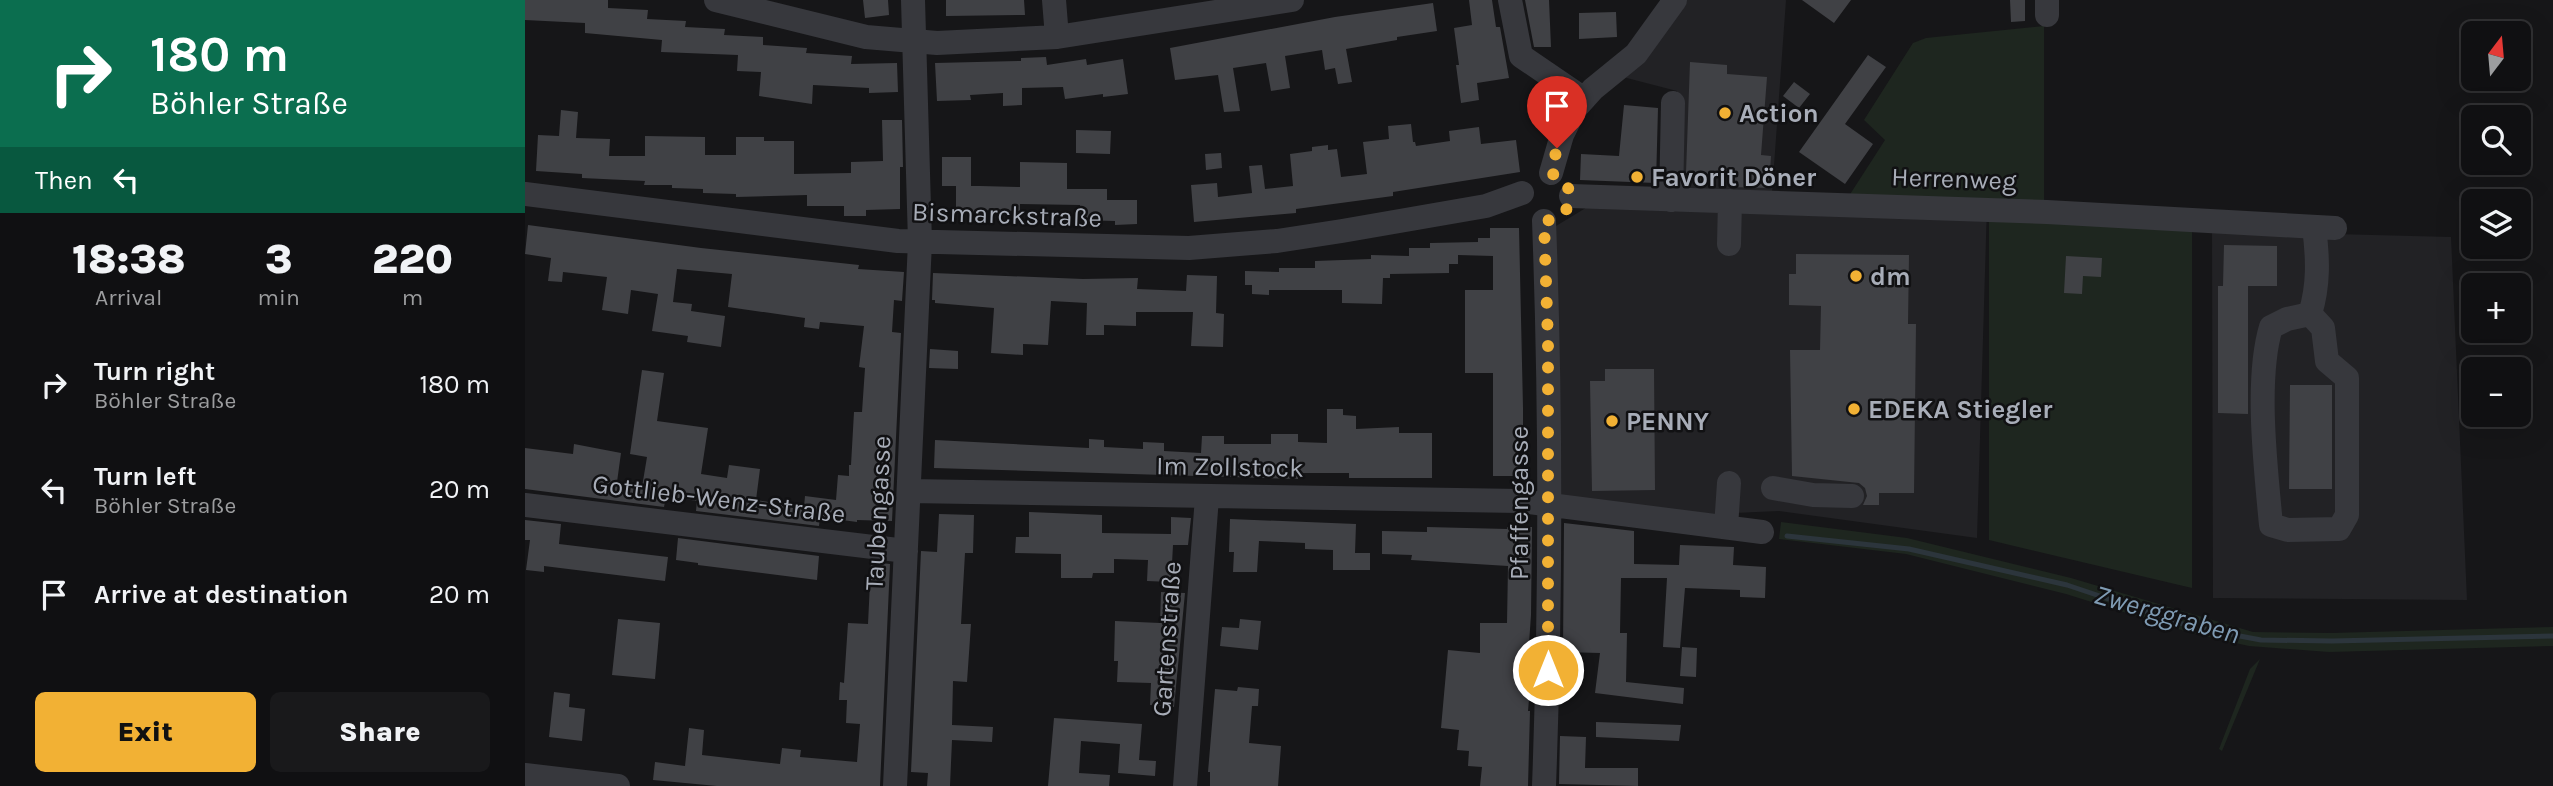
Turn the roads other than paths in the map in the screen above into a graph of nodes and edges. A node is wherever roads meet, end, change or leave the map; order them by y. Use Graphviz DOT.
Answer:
graph roads {
  1 [pos="716,0"];
  2 [pos="912,0"];
  3 [pos="1054,0"];
  4 [pos="1292,0"];
  5 [pos="1510,0"];
  6 [pos="1675,0"];
  7 [pos="1057,37"];
  8 [pos="914,42"];
  9 [pos="1584,99"];
  10 [pos="1672,103"];
  11 [pos="1551,173"];
  12 [pos="525,194"];
  13 [pos="1571,196"];
  14 [pos="1671,200"];
  15 [pos="1730,201"];
  16 [pos="1531,208"];
  17 [pos="921,242"];
  18 [pos="1729,244"];
  19 [pos="2310,314"];
  20 [pos="1729,483"];
  21 [pos="1773,488"];
  22 [pos="909,491"];
  23 [pos="1207,496"];
  24 [pos="1852,496"];
  25 [pos="525,505"];
  26 [pos="1549,505"];
  27 [pos="1726,527"];
  28 [pos="1762,532"];
  29 [pos="906,551"];
  30 [pos="525,775"];
  31 [pos="618,786"];
  32 [pos="895,786"];
  33 [pos="1185,786"];
  34 [pos="1544,786"];
  1 -- 8 [label="street"];
  2 -- 8 [label="street, Taubengasse"];
  3 -- 7 [label="street"];
  4 -- 7 [label="street"];
  5 -- 9 [label="street"];
  6 -- 9 [label="street"];
  7 -- 8 [label="street"];
  8 -- 17 [label="street, Taubengasse"];
  9 -- 11 [label="street"];
  10 -- 14 [label="street"];
  11 -- 13 [label="street"];
  11 -- 16 [label="street"];
  12 -- 17 [label="street, Bismarckstraße"];
  13 -- 14 [label="street, Herrenweg"];
  13 -- 16 [label="street"];
  14 -- 15 [label="street, Herrenweg"];
  15 -- 18 [label="street"];
  15 -- 19 [label="street, Herrenweg"];
  16 -- 17 [label="street, Bismarckstraße"];
  16 -- 26 [label="street, Pfaffengasse"];
  17 -- 22 [label="street, Taubengasse"];
  19 -- 19 [label="street"];
  20 -- 27 [label="street"];
  21 -- 24 [label="street"];
  22 -- 23 [label="street, Im Zollstock"];
  22 -- 29 [label="street, Taubengasse"];
  23 -- 26 [label="street, Im Zollstock"];
  23 -- 33 [label="street, Gartenstraße"];
  25 -- 29 [label="street, Gottlieb-Wenz-Straße"];
  26 -- 27 [label="street, Im Zollstock"];
  26 -- 34 [label="street, Pfaffengasse"];
  27 -- 28 [label="street, Im Zollstock"];
  29 -- 32 [label="street, Taubengasse"];
  30 -- 31 [label="street"];
}
